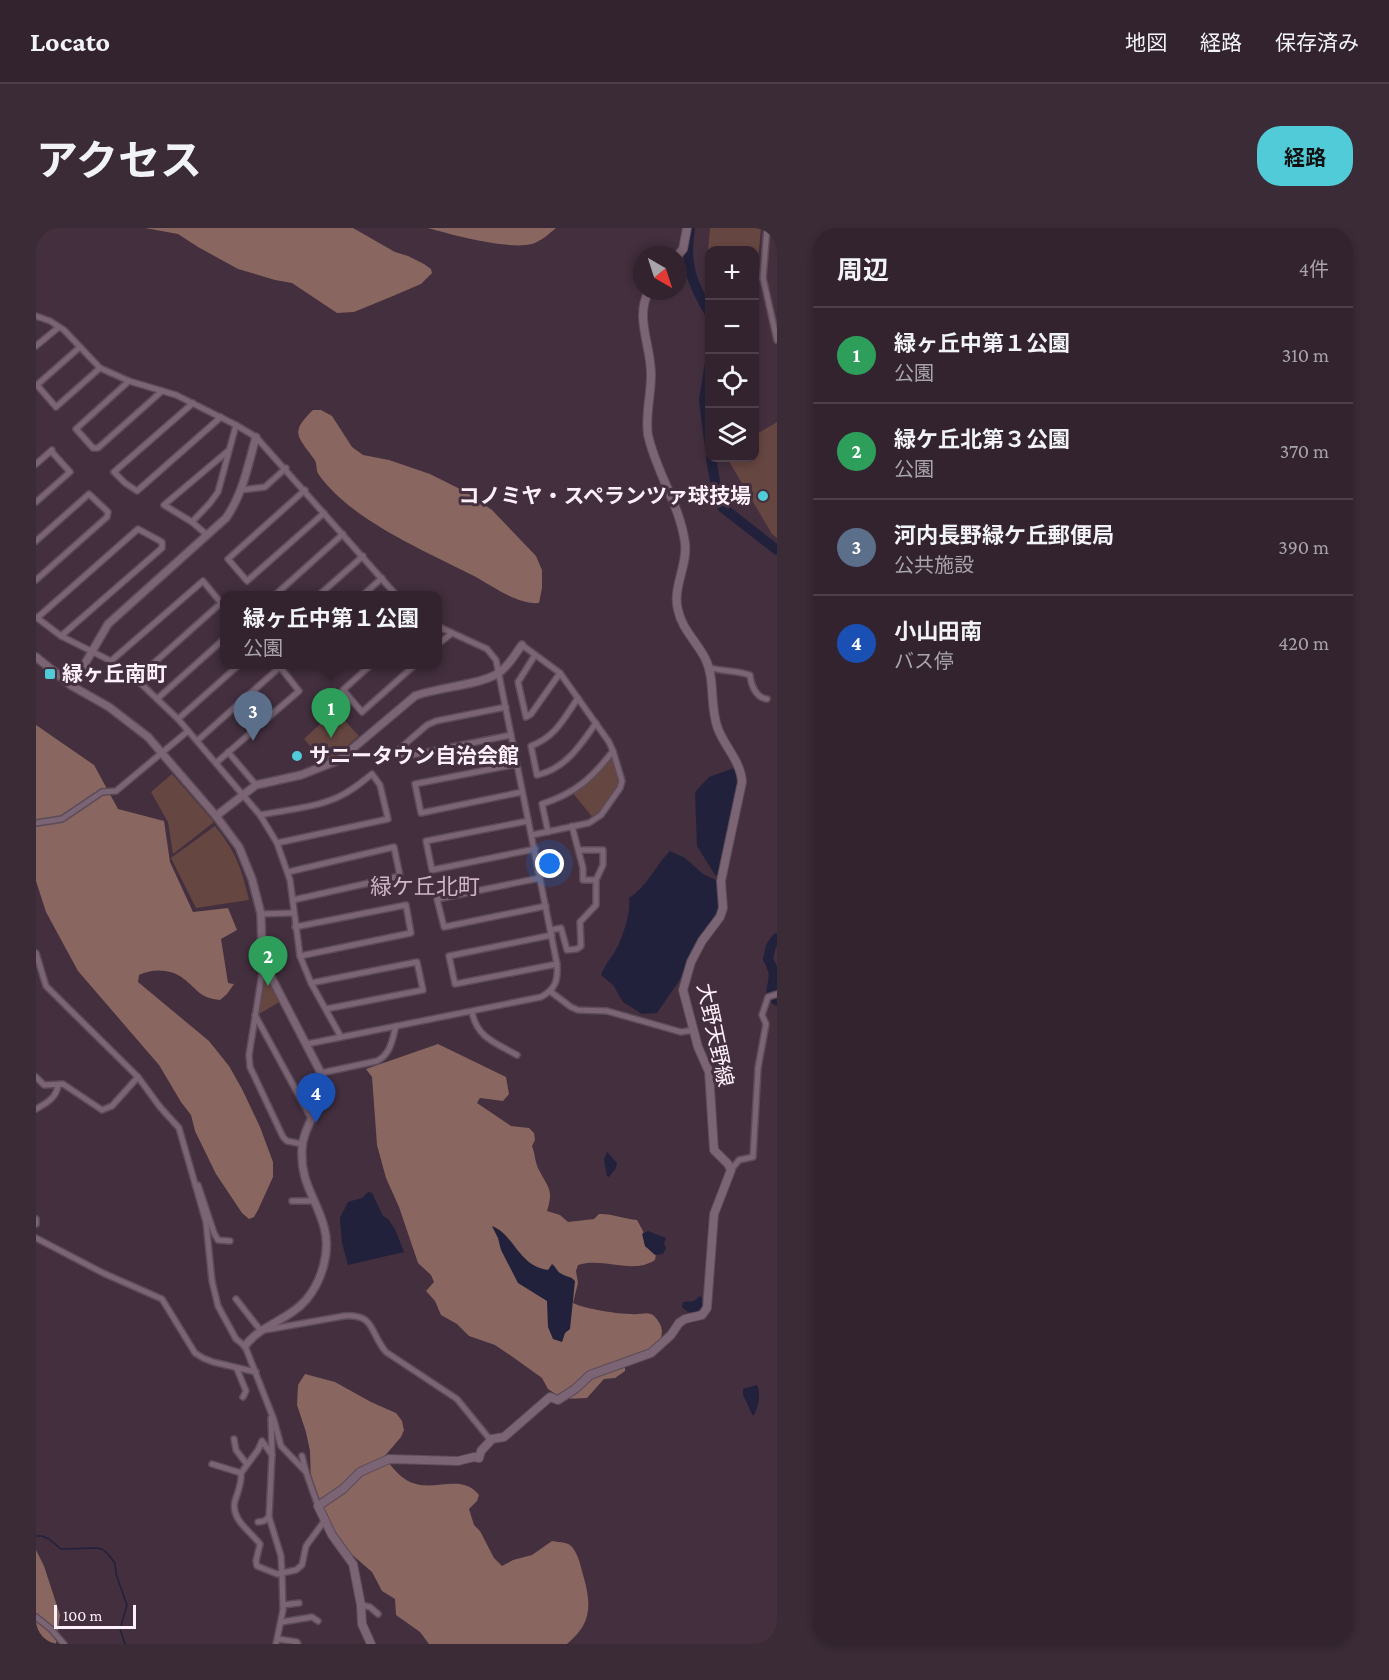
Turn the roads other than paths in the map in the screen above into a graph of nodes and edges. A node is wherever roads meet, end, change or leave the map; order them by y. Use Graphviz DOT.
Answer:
graph roads {
  1 [pos="687,228"];
  2 [pos="767,228"];
  3 [pos="684,246"];
  4 [pos="644,300"];
  5 [pos="36,316"];
  6 [pos="58,327"];
  7 [pos="777,340"];
  8 [pos="36,346"];
  9 [pos="80,347"];
  10 [pos="100,368"];
  11 [pos="129,381"];
  12 [pos="162,391"];
  13 [pos="193,403"];
  14 [pos="221,417"];
  15 [pos="236,425"];
  16 [pos="255,437"];
  17 [pos="228,451"];
  18 [pos="36,464"];
  19 [pos="286,468"];
  20 [pos="241,490"];
  21 [pos="305,490"];
  22 [pos="36,502"];
  23 [pos="324,513"];
  24 [pos="192,522"];
  25 [pos="343,534"];
  26 [pos="207,535"];
  27 [pos="36,541"];
  28 [pos="363,556"];
  29 [pos="382,578"];
  30 [pos="36,580"];
  31 [pos="280,591"];
  32 [pos="324,591"];
  33 [pos="368,591"];
  34 [pos="393,591"];
  35 [pos="220,602"];
  36 [pos="220,604"];
  37 [pos="37,617"];
  38 [pos="442,628"];
  39 [pos="452,633"];
  40 [pos="61,636"];
  41 [pos="442,642"];
  42 [pos="220,643"];
  43 [pos="522,645"];
  44 [pos="91,651"];
  45 [pos="536,655"];
  46 [pos="36,657"];
  47 [pos="111,661"];
  48 [pos="708,667"];
  49 [pos="234,669"];
  50 [pos="278,669"];
  51 [pos="282,669"];
  52 [pos="366,669"];
  53 [pos="410,669"];
  54 [pos="499,673"];
  55 [pos="560,673"];
  56 [pos="136,679"];
  57 [pos="72,686"];
  58 [pos="578,698"];
  59 [pos="157,699"];
  60 [pos="767,699"];
  61 [pos="506,707"];
  62 [pos="178,719"];
  63 [pos="596,723"];
  64 [pos="188,731"];
  65 [pos="511,735"];
  66 [pos="197,741"];
  67 [pos="613,751"];
  68 [pos="228,752"];
  69 [pos="162,753"];
  70 [pos="216,763"];
  71 [pos="517,764"];
  72 [pos="256,785"];
  73 [pos="522,792"];
  74 [pos="243,794"];
  75 [pos="260,815"];
  76 [pos="216,816"];
  77 [pos="528,821"];
  78 [pos="36,823"];
  79 [pos="573,826"];
  80 [pos="548,832"];
  81 [pos="532,835"];
  82 [pos="277,843"];
  83 [pos="534,849"];
  84 [pos="579,850"];
  85 [pos="288,872"];
  86 [pos="540,878"];
  87 [pos="596,880"];
  88 [pos="293,900"];
  89 [pos="546,906"];
  90 [pos="294,913"];
  91 [pos="261,914"];
  92 [pos="295,927"];
  93 [pos="551,933"];
  94 [pos="36,953"];
  95 [pos="300,956"];
  96 [pos="264,960"];
  97 [pos="557,964"];
  98 [pos="311,983"];
  99 [pos="551,992"];
  100 [pos="773,996"];
  101 [pos="326,1009"];
  102 [pos="472,1012"];
  103 [pos="255,1015"];
  104 [pos="396,1026"];
  105 [pos="694,1030"];
  106 [pos="341,1037"];
  107 [pos="307,1044"];
  108 [pos="517,1055"];
  109 [pos="321,1073"];
  110 [pos="36,1077"];
  111 [pos="138,1077"];
  112 [pos="58,1084"];
  113 [pos="36,1109"];
  114 [pos="311,1118"];
  115 [pos="302,1144"];
  116 [pos="189,1165"];
  117 [pos="731,1170"];
  118 [pos="292,1201"];
  119 [pos="314,1201"];
  120 [pos="36,1219"];
  121 [pos="36,1224"];
  122 [pos="36,1238"];
  123 [pos="230,1241"];
  124 [pos="236,1299"];
  125 [pos="262,1331"];
  126 [pos="245,1346"];
  127 [pos="237,1369"];
  128 [pos="256,1372"];
  129 [pos="243,1398"];
  130 [pos="270,1414"];
  131 [pos="234,1439"];
  132 [pos="492,1439"];
  133 [pos="272,1455"];
  134 [pos="302,1456"];
  135 [pos="246,1463"];
  136 [pos="212,1464"];
  137 [pos="306,1472"];
  138 [pos="241,1473"];
  139 [pos="318,1506"];
  140 [pos="269,1517"];
  141 [pos="325,1520"];
  142 [pos="258,1522"];
  143 [pos="282,1574"];
  144 [pos="299,1603"];
  145 [pos="283,1605"];
  146 [pos="361,1605"];
  147 [pos="378,1614"];
  148 [pos="36,1617"];
  149 [pos="318,1621"];
  150 [pos="282,1622"];
  151 [pos="277,1642"];
  152 [pos="64,1644"];
  153 [pos="297,1644"];
  154 [pos="370,1644"];
  1 -- 3 [label="main road"];
  2 -- 7 [label="street"];
  4 -- 48 [label="main road, 大野天野線"];
  5 -- 6 [label="street"];
  6 -- 8 [label="street"];
  6 -- 9 [label="street"];
  9 -- 10 [label="street"];
  9 -- 10 [label="street"];
  10 -- 11 [label="street"];
  11 -- 12 [label="street"];
  11 -- 12 [label="street"];
  12 -- 13 [label="street"];
  13 -- 14 [label="street"];
  13 -- 14 [label="street"];
  14 -- 15 [label="street"];
  15 -- 16 [label="street"];
  15 -- 17 [label="street"];
  16 -- 19 [label="street"];
  16 -- 20 [label="street"];
  17 -- 24 [label="street"];
  17 -- 24 [label="street"];
  18 -- 22 [label="street"];
  19 -- 20 [label="street"];
  19 -- 21 [label="street"];
  20 -- 26 [label="street"];
  21 -- 23 [label="street"];
  21 -- 23 [label="street"];
  23 -- 25 [label="street"];
  24 -- 26 [label="street"];
  25 -- 28 [label="street"];
  25 -- 31 [label="street"];
  26 -- 44 [label="street"];
  27 -- 30 [label="street"];
  28 -- 29 [label="street"];
  28 -- 32 [label="street"];
  29 -- 33 [label="street"];
  29 -- 34 [label="street"];
  35 -- 47 [label="street"];
  36 -- 56 [label="street"];
  37 -- 40 [label="street"];
  37 -- 40 [label="street"];
  38 -- 39 [label="street"];
  39 -- 41 [label="street"];
  39 -- 54 [label="street"];
  40 -- 44 [label="street"];
  42 -- 59 [label="street"];
  43 -- 45 [label="street"];
  43 -- 54 [label="street"];
  44 -- 47 [label="street"];
  44 -- 57 [label="street"];
  45 -- 55 [label="street"];
  45 -- 55 [label="street"];
  46 -- 57 [label="street"];
  47 -- 56 [label="street"];
  48 -- 60 [label="street"];
  48 -- 105 [label="main road, 大野天野線"];
  49 -- 62 [label="street"];
  50 -- 66 [label="street"];
  51 -- 68 [label="street"];
  52 -- 53 [label="street"];
  54 -- 61 [label="street"];
  54 -- 72 [label="street"];
  55 -- 58 [label="street"];
  56 -- 59 [label="street"];
  57 -- 69 [label="street"];
  58 -- 63 [label="street"];
  58 -- 63 [label="street"];
  59 -- 62 [label="street"];
  61 -- 65 [label="street"];
  61 -- 65 [label="street"];
  62 -- 64 [label="street"];
  63 -- 67 [label="street"];
  64 -- 66 [label="street"];
  64 -- 69 [label="street"];
  65 -- 71 [label="street"];
  66 -- 70 [label="street"];
  67 -- 79 [label="street"];
  67 -- 80 [label="street"];
  68 -- 70 [label="street"];
  68 -- 72 [label="street"];
  69 -- 76 [label="street"];
  69 -- 78 [label="street"];
  70 -- 74 [label="street"];
  71 -- 73 [label="street"];
  71 -- 73 [label="street"];
  72 -- 74 [label="street"];
  73 -- 77 [label="street"];
  74 -- 75 [label="street"];
  74 -- 76 [label="street"];
  75 -- 82 [label="street"];
  75 -- 82 [label="street"];
  76 -- 91 [label="street"];
  77 -- 81 [label="street"];
  77 -- 83 [label="street"];
  79 -- 80 [label="street"];
  79 -- 84 [label="street"];
  80 -- 81 [label="street"];
  81 -- 83 [label="street"];
  82 -- 85 [label="street"];
  83 -- 86 [label="street"];
  84 -- 87 [label="street"];
  84 -- 87 [label="street"];
  85 -- 88 [label="street"];
  85 -- 88 [label="street"];
  86 -- 89 [label="street"];
  86 -- 89 [label="street"];
  87 -- 93 [label="street"];
  88 -- 90 [label="street"];
  89 -- 93 [label="street"];
  90 -- 91 [label="street"];
  90 -- 92 [label="street"];
  91 -- 96 [label="street"];
  92 -- 95 [label="street"];
  92 -- 95 [label="street"];
  93 -- 97 [label="street"];
  93 -- 97 [label="street"];
  94 -- 111 [label="street"];
  95 -- 98 [label="street"];
  96 -- 103 [label="street"];
  96 -- 107 [label="street"];
  97 -- 99 [label="street"];
  98 -- 101 [label="street"];
  98 -- 101 [label="street"];
  99 -- 102 [label="street"];
  99 -- 105 [label="street"];
  100 -- 117 [label="street"];
  101 -- 106 [label="street"];
  102 -- 104 [label="street"];
  102 -- 108 [label="street"];
  103 -- 114 [label="street"];
  103 -- 115 [label="street"];
  104 -- 106 [label="street"];
  104 -- 109 [label="street"];
  105 -- 117 [label="main road, 大野天野線"];
  106 -- 107 [label="street"];
  107 -- 109 [label="street"];
  109 -- 114 [label="street"];
  110 -- 112 [label="street"];
  111 -- 112 [label="street"];
  111 -- 116 [label="street"];
  112 -- 113 [label="street"];
  114 -- 115 [label="street"];
  115 -- 119 [label="street"];
  116 -- 123 [label="street"];
  116 -- 126 [label="street"];
  117 -- 132 [label="main road"];
  118 -- 119 [label="street"];
  119 -- 125 [label="street"];
  120 -- 121 [label="street"];
  122 -- 127 [label="street"];
  124 -- 125 [label="street"];
  125 -- 126 [label="street"];
  125 -- 132 [label="street"];
  126 -- 128 [label="street"];
  127 -- 128 [label="street"];
  127 -- 129 [label="street"];
  128 -- 130 [label="street"];
  130 -- 133 [label="street"];
  130 -- 137 [label="street"];
  131 -- 135 [label="street"];
  132 -- 139 [label="main road"];
  133 -- 135 [label="street"];
  133 -- 140 [label="street"];
  134 -- 137 [label="street"];
  135 -- 138 [label="street"];
  136 -- 138 [label="street"];
  137 -- 139 [label="street"];
  138 -- 143 [label="street"];
  139 -- 141 [label="main road"];
  140 -- 142 [label="street"];
  140 -- 143 [label="street"];
  141 -- 143 [label="street"];
  141 -- 146 [label="main road"];
  143 -- 145 [label="street"];
  144 -- 145 [label="street"];
  145 -- 150 [label="street"];
  146 -- 147 [label="street"];
  146 -- 154 [label="main road"];
  148 -- 152 [label="street"];
  149 -- 150 [label="street"];
  150 -- 151 [label="street"];
  151 -- 153 [label="street"];
}
